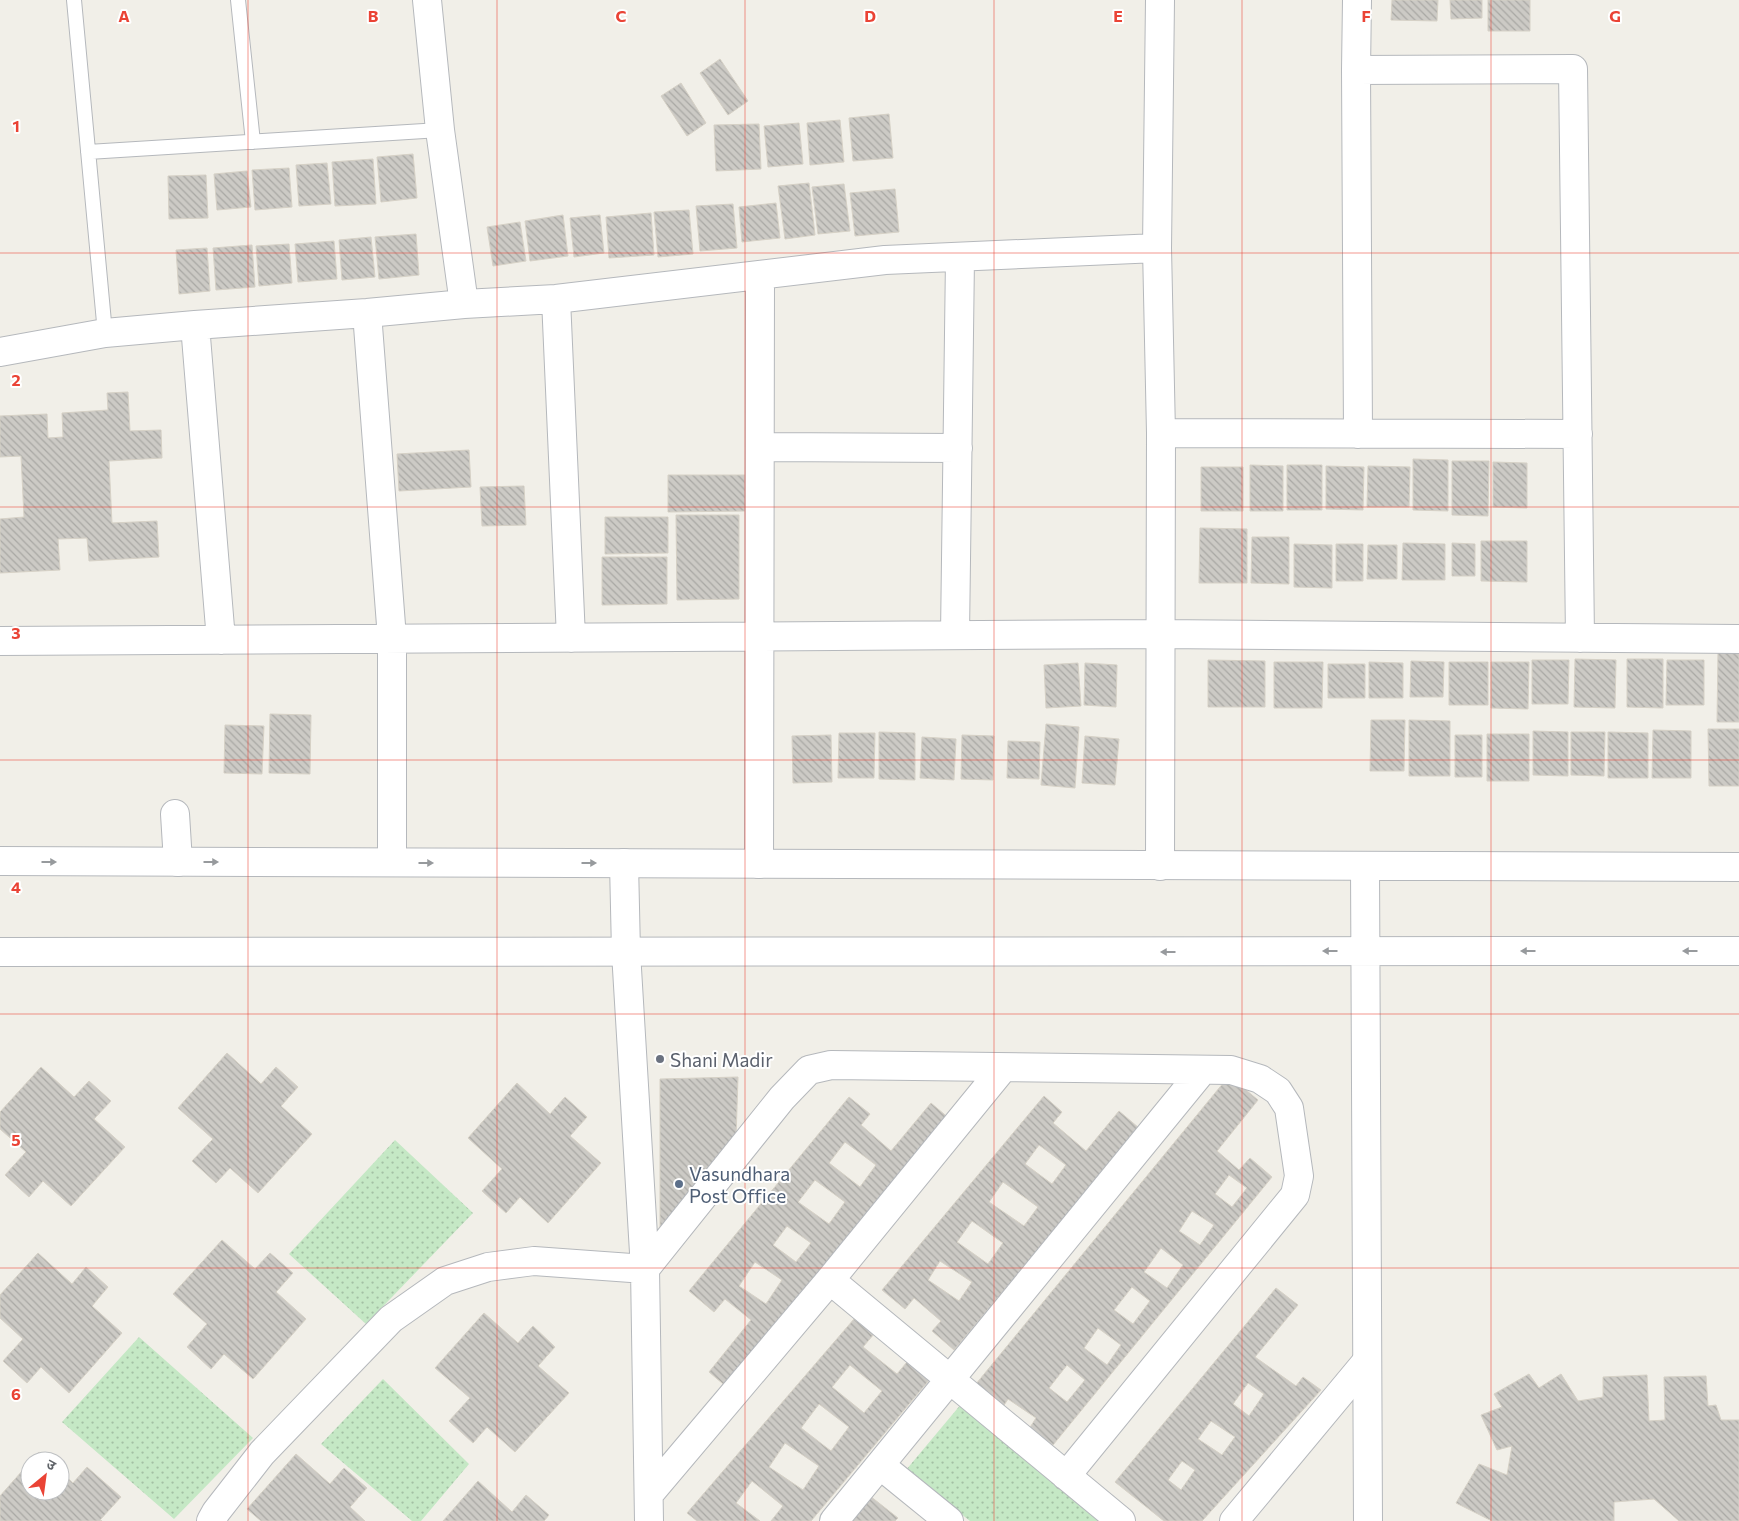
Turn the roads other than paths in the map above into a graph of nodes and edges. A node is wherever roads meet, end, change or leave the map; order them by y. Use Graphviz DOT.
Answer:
graph roads {
  1 [pos="74,0"];
  2 [pos="238,0"];
  3 [pos="427,0"];
  4 [pos="1160,0"];
  5 [pos="1357,0"];
  6 [pos="1356,70"];
  7 [pos="440,130"];
  8 [pos="253,142"];
  9 [pos="88,152"];
  10 [pos="1157,248"];
  11 [pos="960,258"];
  12 [pos="760,275"];
  13 [pos="556,299"];
  14 [pos="464,304"];
  15 [pos="367,313"];
  16 [pos="195,324"];
  17 [pos="105,333"];
  18 [pos="0,352"];
  19 [pos="1161,433"];
  20 [pos="1358,434"];
  21 [pos="1578,434"];
  22 [pos="760,447"];
  23 [pos="958,448"];
  24 [pos="1160,634"];
  25 [pos="955,635"];
  26 [pos="760,637"];
  27 [pos="392,638"];
  28 [pos="571,638"];
  29 [pos="1580,638"];
  30 [pos="1739,639"];
  31 [pos="221,640"];
  32 [pos="0,641"];
  33 [pos="175,814"];
  34 [pos="0,861"];
  35 [pos="178,862"];
  36 [pos="392,862"];
  37 [pos="624,864"];
  38 [pos="760,864"];
  39 [pos="1160,866"];
  40 [pos="1365,866"];
  41 [pos="1739,867"];
  42 [pos="1365,951"];
  43 [pos="1739,951"];
  44 [pos="0,952"];
  45 [pos="626,952"];
  46 [pos="1003,1068"];
  47 [pos="1202,1071"];
  48 [pos="646,1269"];
  49 [pos="830,1280"];
  50 [pos="1367,1361"];
  51 [pos="950,1380"];
  52 [pos="880,1465"];
  53 [pos="1066,1476"];
  54 [pos="650,1493"];
  55 [pos="212,1521"];
  56 [pos="649,1521"];
  57 [pos="834,1521"];
  58 [pos="949,1521"];
  59 [pos="1121,1521"];
  60 [pos="1234,1521"];
  61 [pos="1368,1521"];
  1 -- 9 [label="lane"];
  2 -- 8 [label="lane"];
  3 -- 7 [label="street"];
  4 -- 10 [label="street"];
  5 -- 6 [label="street"];
  6 -- 20 [label="street"];
  6 -- 21 [label="street"];
  7 -- 8 [label="lane"];
  7 -- 14 [label="street"];
  8 -- 9 [label="lane"];
  9 -- 17 [label="lane"];
  10 -- 11 [label="street"];
  10 -- 19 [label="street"];
  11 -- 12 [label="street"];
  11 -- 23 [label="street"];
  12 -- 13 [label="street"];
  12 -- 22 [label="street"];
  13 -- 14 [label="street"];
  13 -- 28 [label="street"];
  14 -- 15 [label="street"];
  15 -- 16 [label="street"];
  15 -- 27 [label="street"];
  16 -- 17 [label="street"];
  16 -- 31 [label="street"];
  17 -- 18 [label="street"];
  19 -- 20 [label="street"];
  19 -- 24 [label="street"];
  20 -- 21 [label="street"];
  21 -- 29 [label="street"];
  22 -- 23 [label="street"];
  22 -- 26 [label="street"];
  23 -- 25 [label="street"];
  24 -- 25 [label="street"];
  24 -- 29 [label="street"];
  24 -- 39 [label="street"];
  25 -- 26 [label="street"];
  26 -- 28 [label="street"];
  26 -- 38 [label="street"];
  27 -- 28 [label="street"];
  27 -- 31 [label="street"];
  27 -- 36 [label="street"];
  29 -- 30 [label="street"];
  31 -- 32 [label="street"];
  33 -- 35 [label="street"];
  34 -- 35 [label="street, one-way"];
  35 -- 36 [label="street, one-way"];
  36 -- 37 [label="street, one-way"];
  37 -- 38 [label="street"];
  37 -- 45 [label="street"];
  38 -- 39 [label="street"];
  39 -- 40 [label="street"];
  40 -- 41 [label="street"];
  40 -- 42 [label="street"];
  43 -- 42 [label="street, one-way"];
  42 -- 45 [label="street, one-way"];
  42 -- 50 [label="street"];
  44 -- 45 [label="street"];
  45 -- 48 [label="street"];
  46 -- 47 [label="street"];
  46 -- 48 [label="street"];
  46 -- 49 [label="street"];
  47 -- 51 [label="street"];
  47 -- 53 [label="street"];
  48 -- 54 [label="street"];
  48 -- 55 [label="street"];
  49 -- 51 [label="street"];
  49 -- 54 [label="street"];
  50 -- 60 [label="street"];
  50 -- 61 [label="street"];
  51 -- 52 [label="street"];
  51 -- 53 [label="street"];
  52 -- 57 [label="street"];
  52 -- 58 [label="street"];
  53 -- 59 [label="street"];
  54 -- 56 [label="street"];
}
